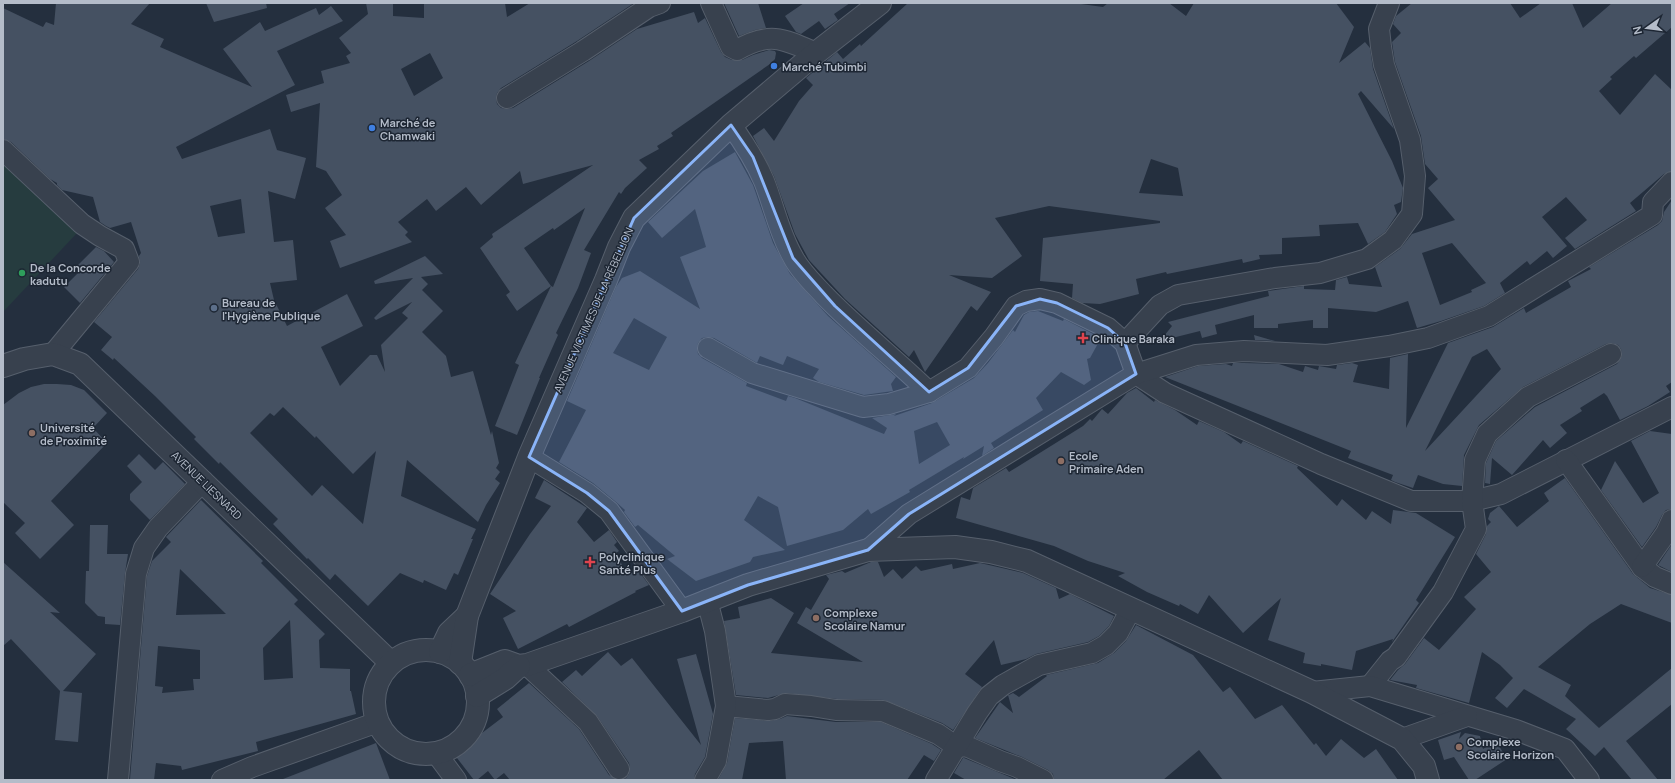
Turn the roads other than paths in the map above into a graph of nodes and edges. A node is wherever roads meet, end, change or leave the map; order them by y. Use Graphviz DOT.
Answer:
graph roads {
  1 [pos="660,3"];
  2 [pos="711,3"];
  3 [pos="880,3"];
  4 [pos="1389,3"];
  5 [pos="816,53"];
  6 [pos="507,98"];
  7 [pos="731,126"];
  8 [pos="3,150"];
  9 [pos="1672,182"];
  10 [pos="1125,343"];
  11 [pos="708,348"];
  12 [pos="53,354"];
  13 [pos="1611,354"];
  14 [pos="3,366"];
  15 [pos="1136,374"];
  16 [pos="928,392"];
  17 [pos="1672,407"];
  18 [pos="529,457"];
  19 [pos="1566,460"];
  20 [pos="203,481"];
  21 [pos="1472,501"];
  22 [pos="1672,520"];
  23 [pos="868,550"];
  24 [pos="1642,567"];
  25 [pos="1672,584"];
  26 [pos="707,600"];
  27 [pos="1131,609"];
  28 [pos="682,610"];
  29 [pos="467,616"];
  30 [pos="440,652"];
  31 [pos="391,663"];
  32 [pos="523,665"];
  33 [pos="465,669"];
  34 [pos="1370,686"];
  35 [pos="1312,692"];
  36 [pos="477,696"];
  37 [pos="726,706"];
  38 [pos="1468,716"];
  39 [pos="378,722"];
  40 [pos="1402,739"];
  41 [pos="957,747"];
  42 [pos="436,753"];
  43 [pos="619,769"];
  44 [pos="256,774"];
  45 [pos="1014,774"];
  46 [pos="118,780"];
  47 [pos="222,780"];
  48 [pos="456,780"];
  49 [pos="705,780"];
  50 [pos="936,780"];
  51 [pos="1043,780"];
  52 [pos="1428,780"];
  53 [pos="1589,780"];
  1 -- 6 [label="street"];
  2 -- 5 [label="street"];
  3 -- 5 [label="street, AVENUE VICTIMES DE LA RÉBELLION"];
  4 -- 10 [label="street"];
  5 -- 7 [label="street, AVENUE VICTIMES DE LA RÉBELLION"];
  7 -- 16 [label="street"];
  7 -- 18 [label="street, AVENUE VICTIMES DE LA RÉBELLION"];
  8 -- 12 [label="street"];
  9 -- 15 [label="street"];
  10 -- 15 [label="street"];
  10 -- 16 [label="street"];
  11 -- 16 [label="street"];
  12 -- 14 [label="street"];
  12 -- 20 [label="street, AVENUE LIESNARD"];
  13 -- 21 [label="street"];
  15 -- 21 [label="street"];
  15 -- 23 [label="street"];
  17 -- 19 [label="street"];
  18 -- 28 [label="street"];
  18 -- 29 [label="street, AVENUE VICTIMES DE LA RÉBELLION"];
  19 -- 21 [label="street"];
  19 -- 24 [label="street"];
  20 -- 31 [label="street, AVENUE LIESNARD"];
  20 -- 46 [label="street"];
  21 -- 34 [label="street"];
  22 -- 24 [label="street"];
  23 -- 26 [label="street"];
  23 -- 27 [label="street"];
  24 -- 25 [label="street"];
  26 -- 28 [label="street"];
  26 -- 37 [label="street"];
  27 -- 35 [label="street"];
  27 -- 41 [label="street"];
  28 -- 32 [label="street"];
  29 -- 30 [label="street"];
  29 -- 33 [label="street"];
  30 -- 31 [label="street"];
  30 -- 33 [label="street"];
  31 -- 39 [label="street"];
  32 -- 33 [label="street"];
  32 -- 36 [label="street"];
  32 -- 43 [label="street"];
  33 -- 36 [label="street"];
  34 -- 35 [label="street"];
  34 -- 38 [label="street"];
  35 -- 40 [label="street"];
  36 -- 42 [label="street"];
  37 -- 41 [label="street"];
  37 -- 49 [label="street"];
  38 -- 40 [label="street"];
  38 -- 53 [label="street"];
  39 -- 42 [label="street"];
  39 -- 44 [label="street"];
  40 -- 52 [label="street"];
  41 -- 45 [label="street"];
  41 -- 50 [label="street"];
  42 -- 48 [label="street"];
  44 -- 47 [label="street"];
  45 -- 51 [label="street"];
}
